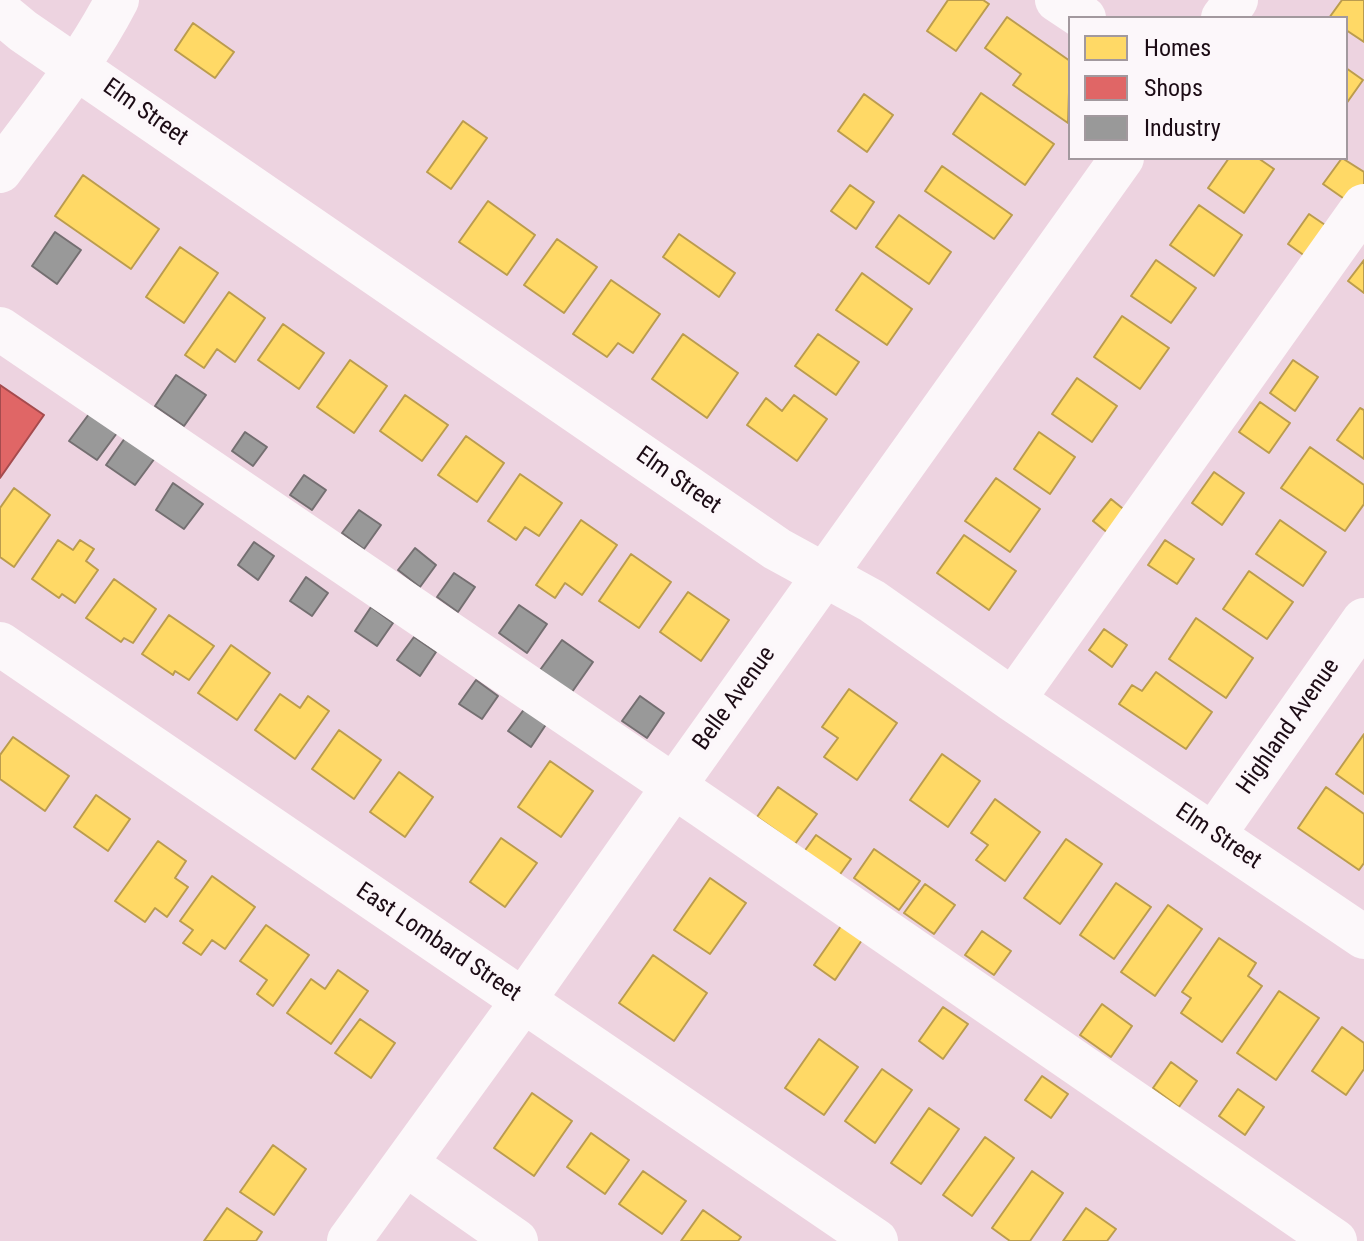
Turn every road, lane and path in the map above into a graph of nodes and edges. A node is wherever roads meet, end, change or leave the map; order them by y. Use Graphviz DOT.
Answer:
graph roads {
  1 [pos="117,0"];
  2 [pos="1057,0"];
  3 [pos="0,12"];
  4 [pos="1081,16"];
  5 [pos="78,67"];
  6 [pos="1121,160"];
  7 [pos="0,171"];
  8 [pos="1364,206"];
  9 [pos="0,329"];
  10 [pos="824,575"];
  11 [pos="1364,620"];
  12 [pos="0,644"];
  13 [pos="1013,700"];
  14 [pos="674,786"];
  15 [pos="1214,834"];
  16 [pos="1364,937"];
  17 [pos="523,1001"];
  18 [pos="406,1164"];
  19 [pos="349,1241"];
  20 [pos="516,1241"];
  21 [pos="876,1241"];
  22 [pos="1335,1241"];
  1 -- 5 [label="street"];
  2 -- 4 [label="street"];
  3 -- 5 [label="street, Elm Street"];
  5 -- 7 [label="street"];
  5 -- 10 [label="street, Elm Street"];
  6 -- 10 [label="street, Belle Avenue"];
  8 -- 13 [label="street"];
  9 -- 14 [label="street"];
  10 -- 13 [label="street, Elm Street"];
  10 -- 14 [label="street, Belle Avenue"];
  11 -- 15 [label="street, Highland Avenue"];
  12 -- 17 [label="street, East Lombard Street"];
  13 -- 15 [label="street, Elm Street"];
  14 -- 17 [label="street, Belle Avenue"];
  14 -- 22 [label="street"];
  15 -- 16 [label="street, Elm Street"];
  17 -- 18 [label="street, Belle Avenue"];
  17 -- 21 [label="street, East Lombard Street"];
  18 -- 19 [label="street, Belle Avenue"];
  18 -- 20 [label="street"];
}
